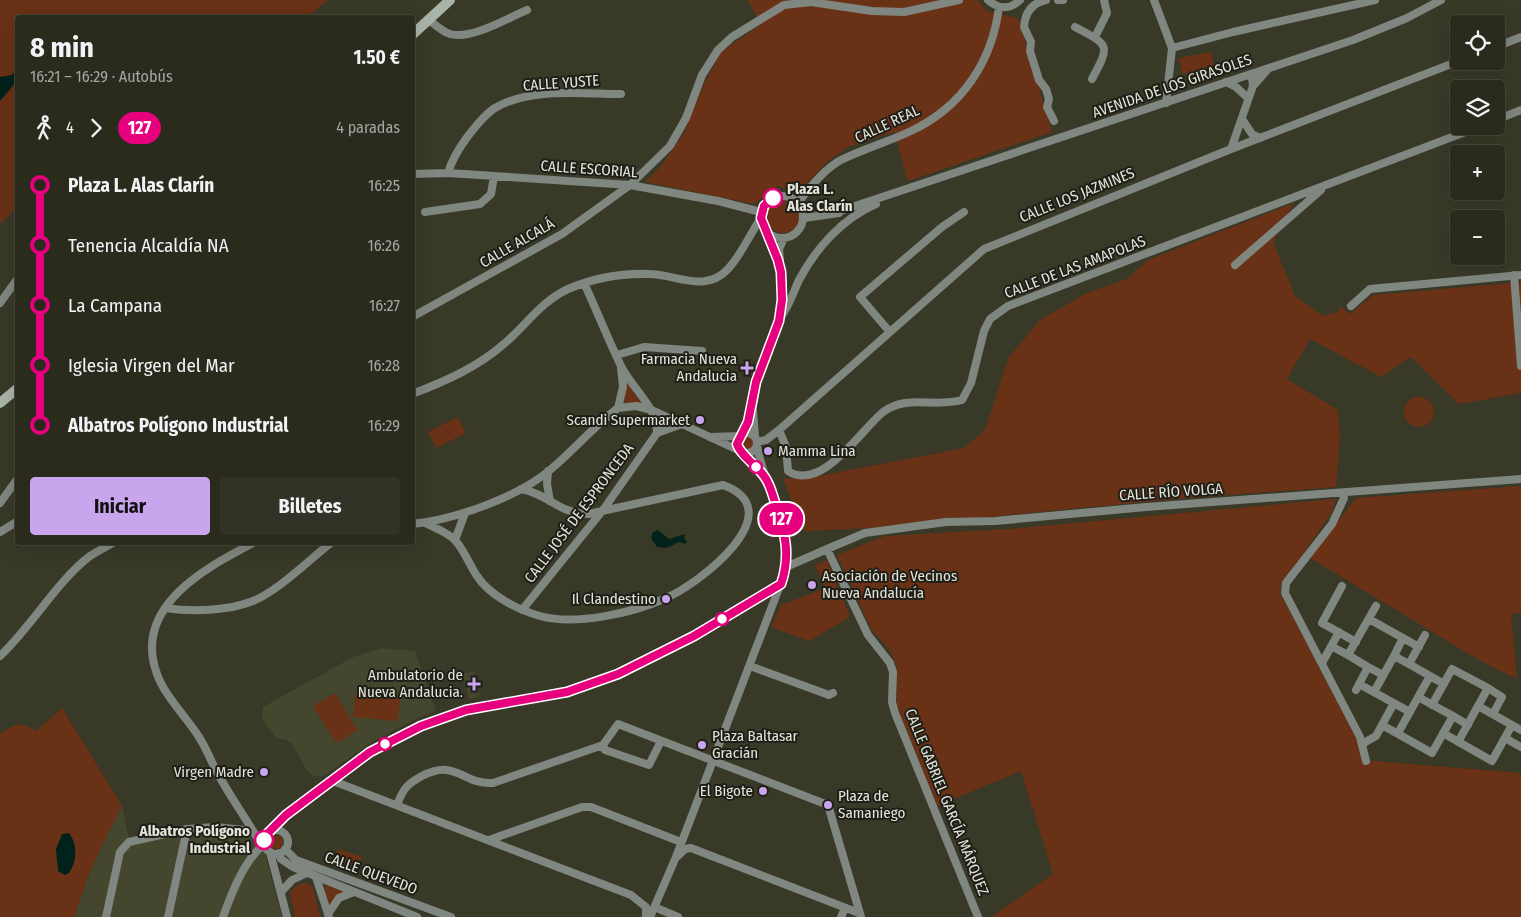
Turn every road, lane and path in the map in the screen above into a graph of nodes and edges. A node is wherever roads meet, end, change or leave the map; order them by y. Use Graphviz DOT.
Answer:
graph roads {
  1 [pos="450,0"];
  2 [pos="959,0"];
  3 [pos="988,0"];
  4 [pos="1020,0"];
  5 [pos="1046,0"];
  6 [pos="1058,0"];
  7 [pos="1063,0"];
  8 [pos="1104,0"];
  9 [pos="1154,0"];
  10 [pos="1375,0"];
  11 [pos="1441,0"];
  12 [pos="999,7"];
  13 [pos="527,10"];
  14 [pos="428,19"];
  15 [pos="1074,27"];
  16 [pos="415,32"];
  17 [pos="1095,37"];
  18 [pos="1521,37"];
  19 [pos="1505,43"];
  20 [pos="1172,48"];
  21 [pos="1450,64"];
  22 [pos="1271,67"];
  23 [pos="1246,76"];
  24 [pos="1092,79"];
  25 [pos="1226,82"];
  26 [pos="1253,86"];
  27 [pos="621,94"];
  28 [pos="1246,95"];
  29 [pos="1166,103"];
  30 [pos="1521,110"];
  31 [pos="1505,116"];
  32 [pos="1242,119"];
  33 [pos="1054,122"];
  34 [pos="1458,135"];
  35 [pos="1260,138"];
  36 [pos="1231,149"];
  37 [pos="448,173"];
  38 [pos="415,174"];
  39 [pos="494,176"];
  40 [pos="630,185"];
  41 [pos="1326,186"];
  42 [pos="908,190"];
  43 [pos="798,203"];
  44 [pos="861,211"];
  45 [pos="425,212"];
  46 [pos="964,212"];
  47 [pos="834,213"];
  48 [pos="761,215"];
  49 [pos="804,218"];
  50 [pos="753,233"];
  51 [pos="768,233"];
  52 [pos="784,238"];
  53 [pos="778,260"];
  54 [pos="1235,265"];
  55 [pos="1517,275"];
  56 [pos="15,282"];
  57 [pos="584,283"];
  58 [pos="0,303"];
  59 [pos="1351,306"];
  60 [pos="415,315"];
  61 [pos="779,321"];
  62 [pos="889,331"];
  63 [pos="702,350"];
  64 [pos="617,355"];
  65 [pos="621,365"];
  66 [pos="1521,366"];
  67 [pos="15,390"];
  68 [pos="415,393"];
  69 [pos="0,403"];
  70 [pos="753,407"];
  71 [pos="618,408"];
  72 [pos="652,410"];
  73 [pos="682,424"];
  74 [pos="779,430"];
  75 [pos="657,433"];
  76 [pos="741,435"];
  77 [pos="708,436"];
  78 [pos="756,441"];
  79 [pos="743,453"];
  80 [pos="548,472"];
  81 [pos="766,479"];
  82 [pos="1521,479"];
  83 [pos="15,482"];
  84 [pos="521,489"];
  85 [pos="1343,494"];
  86 [pos="550,501"];
  87 [pos="0,503"];
  88 [pos="603,510"];
  89 [pos="465,513"];
  90 [pos="15,523"];
  91 [pos="425,523"];
  92 [pos="415,524"];
  93 [pos="0,532"];
  94 [pos="455,540"];
  95 [pos="109,545"];
  96 [pos="249,545"];
  97 [pos="328,545"];
  98 [pos="827,549"];
  99 [pos="786,566"];
  100 [pos="781,584"];
  101 [pos="1342,586"];
  102 [pos="1376,606"];
  103 [pos="165,608"];
  104 [pos="522,610"];
  105 [pos="1369,619"];
  106 [pos="1339,632"];
  107 [pos="1425,635"];
  108 [pos="1404,638"];
  109 [pos="1356,642"];
  110 [pos="1331,646"];
  111 [pos="1419,647"];
  112 [pos="0,656"];
  113 [pos="1348,656"];
  114 [pos="1394,656"];
  115 [pos="1322,663"];
  116 [pos="1409,664"];
  117 [pos="750,666"];
  118 [pos="1368,667"];
  119 [pos="1383,675"];
  120 [pos="1430,676"];
  121 [pos="1444,684"];
  122 [pos="1488,688"];
  123 [pos="1374,692"];
  124 [pos="833,693"];
  125 [pos="1418,697"];
  126 [pos="1394,703"];
  127 [pos="1432,705"];
  128 [pos="1478,706"];
  129 [pos="1410,712"];
  130 [pos="1493,714"];
  131 [pos="1453,716"];
  132 [pos="1382,725"];
  133 [pos="1468,725"];
  134 [pos="1512,725"];
  135 [pos="1521,730"];
  136 [pos="1398,733"];
  137 [pos="1443,733"];
  138 [pos="1505,738"];
  139 [pos="661,740"];
  140 [pos="1458,742"];
  141 [pos="1362,744"];
  142 [pos="603,745"];
  143 [pos="1521,747"];
  144 [pos="714,760"];
  145 [pos="1366,761"];
  146 [pos="333,781"];
  147 [pos="397,805"];
  148 [pos="286,815"];
  149 [pos="186,829"];
  150 [pos="253,831"];
  151 [pos="272,831"];
  152 [pos="284,834"];
  153 [pos="489,840"];
  154 [pos="264,842"];
  155 [pos="681,842"];
  156 [pos="278,852"];
  157 [pos="676,857"];
  158 [pos="307,873"];
  159 [pos="316,877"];
  160 [pos="281,892"];
  161 [pos="354,892"];
  162 [pos="659,899"];
  163 [pos="845,908"];
  164 [pos="658,913"];
  165 [pos="860,915"];
  166 [pos="328,916"];
  167 [pos="106,917"];
  168 [pos="168,917"];
  169 [pos="223,917"];
  170 [pos="287,917"];
  171 [pos="417,917"];
  172 [pos="451,917"];
  173 [pos="646,917"];
  174 [pos="650,917"];
  175 [pos="678,917"];
  176 [pos="842,917"];
  177 [pos="978,917"];
  1 -- 14 [label="street"];
  2 -- 40 [label="street, CALLE ALCALÁ"];
  3 -- 12 [label="street"];
  4 -- 12 [label="street"];
  5 -- 33 [label="street"];
  6 -- 7 [label="street"];
  8 -- 17 [label="street"];
  9 -- 20 [label="street"];
  10 -- 20 [label="street"];
  11 -- 22 [label="street, AVENIDA DE LOS GIRASOLES"];
  12 -- 43 [label="street, CALLE REAL"];
  13 -- 14 [label="street"];
  14 -- 16 [label="street"];
  15 -- 17 [label="street"];
  17 -- 24 [label="street"];
  18 -- 19 [label="street"];
  20 -- 29 [label="street"];
  21 -- 35 [label="street, CALLE LOS JAZMINES"];
  22 -- 23 [label="street, AVENIDA DE LOS GIRASOLES"];
  22 -- 26 [label="street"];
  23 -- 25 [label="street, AVENIDA DE LOS GIRASOLES"];
  23 -- 26 [label="street"];
  23 -- 28 [label="street"];
  25 -- 28 [label="street"];
  25 -- 29 [label="street, AVENIDA DE LOS GIRASOLES"];
  26 -- 28 [label="street"];
  27 -- 37 [label="street, CALLE YUSTE"];
  28 -- 32 [label="street"];
  29 -- 42 [label="street, AVENIDA DE LOS GIRASOLES"];
  30 -- 31 [label="street"];
  32 -- 35 [label="street"];
  32 -- 36 [label="street"];
  34 -- 41 [label="street, CALLE DE LAS AMAPOLAS"];
  35 -- 36 [label="street, CALLE LOS JAZMINES"];
  36 -- 62 [label="street, CALLE LOS JAZMINES"];
  37 -- 38 [label="street, CALLE ESCORIAL"];
  37 -- 39 [label="street, CALLE ESCORIAL"];
  39 -- 40 [label="street, CALLE ESCORIAL"];
  39 -- 45 [label="street"];
  40 -- 48 [label="street, CALLE ESCORIAL"];
  40 -- 60 [label="street, CALLE ALCALÁ"];
  41 -- 54 [label="street"];
  41 -- 74 [label="street, CALLE DE LAS AMAPOLAS"];
  42 -- 44 [label="street, AVENIDA DE LOS GIRASOLES"];
  42 -- 47 [label="street, AVENIDA DE LOS GIRASOLES"];
  43 -- 48 [label="street"];
  43 -- 49 [label="street"];
  44 -- 47 [label="street, AVENIDA DE LOS GIRASOLES"];
  44 -- 61 [label="street, AVENIDA DE LOS GIRASOLES"];
  46 -- 62 [label="street"];
  47 -- 49 [label="street, AVENIDA DE LOS GIRASOLES"];
  48 -- 50 [label="street"];
  48 -- 51 [label="street"];
  49 -- 52 [label="street"];
  50 -- 51 [label="street"];
  50 -- 57 [label="street"];
  51 -- 52 [label="street"];
  51 -- 53 [label="street"];
  52 -- 53 [label="street"];
  53 -- 61 [label="street"];
  55 -- 59 [label="street"];
  55 -- 66 [label="street"];
  56 -- 58 [label="street"];
  57 -- 64 [label="street"];
  57 -- 68 [label="street"];
  61 -- 70 [label="street"];
  62 -- 74 [label="street, CALLE LOS JAZMINES"];
  63 -- 64 [label="street"];
  64 -- 65 [label="street"];
  65 -- 71 [label="street"];
  65 -- 72 [label="street"];
  67 -- 69 [label="street"];
  70 -- 76 [label="street"];
  70 -- 78 [label="street"];
  71 -- 72 [label="street"];
  71 -- 80 [label="street"];
  72 -- 73 [label="street"];
  72 -- 75 [label="street"];
  73 -- 75 [label="street"];
  73 -- 77 [label="street"];
  74 -- 78 [label="street, CALLE LOS JAZMINES"];
  75 -- 88 [label="street, CALLE JOSÉ DE ESPRONCEDA"];
  76 -- 77 [label="street"];
  76 -- 78 [label="street"];
  76 -- 79 [label="street"];
  77 -- 79 [label="street"];
  78 -- 79 [label="street"];
  78 -- 81 [label="street"];
  79 -- 81 [label="street"];
  80 -- 84 [label="street"];
  80 -- 86 [label="street"];
  81 -- 99 [label="street"];
  82 -- 85 [label="street, CALLE RÍO VOLGA"];
  83 -- 87 [label="street"];
  84 -- 86 [label="street"];
  84 -- 89 [label="street"];
  85 -- 98 [label="street, CALLE RÍO VOLGA"];
  85 -- 115 [label="street"];
  86 -- 88 [label="street"];
  88 -- 104 [label="street, CALLE JOSÉ DE ESPRONCEDA"];
  88 -- 104 [label="street"];
  89 -- 91 [label="street"];
  89 -- 94 [label="street"];
  90 -- 93 [label="street"];
  91 -- 92 [label="street"];
  91 -- 94 [label="street"];
  94 -- 104 [label="street"];
  95 -- 112 [label="street"];
  96 -- 103 [label="street"];
  97 -- 103 [label="street"];
  98 -- 99 [label="street"];
  98 -- 177 [label="street, CALLE GABRIEL GARCÍA MÁRQUEZ"];
  99 -- 100 [label="street"];
  100 -- 117 [label="street"];
  100 -- 146 [label="street"];
  101 -- 106 [label="street"];
  102 -- 105 [label="street"];
  103 -- 150 [label="street"];
  105 -- 108 [label="street"];
  105 -- 109 [label="street"];
  106 -- 109 [label="street"];
  106 -- 110 [label="street"];
  107 -- 111 [label="street"];
  108 -- 111 [label="street"];
  108 -- 114 [label="street"];
  109 -- 113 [label="street"];
  110 -- 113 [label="street"];
  110 -- 115 [label="street"];
  111 -- 116 [label="street"];
  113 -- 118 [label="street"];
  114 -- 116 [label="street"];
  114 -- 119 [label="street"];
  115 -- 141 [label="street"];
  116 -- 120 [label="street"];
  117 -- 124 [label="street"];
  117 -- 144 [label="street"];
  118 -- 119 [label="street"];
  118 -- 123 [label="street"];
  119 -- 123 [label="street"];
  120 -- 121 [label="street"];
  120 -- 125 [label="street"];
  121 -- 122 [label="street"];
  121 -- 127 [label="street"];
  122 -- 128 [label="street"];
  122 -- 130 [label="street"];
  123 -- 126 [label="street"];
  125 -- 127 [label="street"];
  125 -- 129 [label="street"];
  126 -- 129 [label="street"];
  126 -- 132 [label="street"];
  127 -- 131 [label="street"];
  128 -- 130 [label="street"];
  128 -- 133 [label="street"];
  129 -- 136 [label="street"];
  130 -- 134 [label="street"];
  131 -- 133 [label="street"];
  131 -- 137 [label="street"];
  132 -- 136 [label="street"];
  132 -- 141 [label="street"];
  133 -- 140 [label="street"];
  134 -- 135 [label="street"];
  134 -- 138 [label="street"];
  136 -- 137 [label="street"];
  137 -- 140 [label="street"];
  138 -- 140 [label="street"];
  138 -- 143 [label="street"];
  139 -- 142 [label="street"];
  139 -- 142 [label="street"];
  139 -- 144 [label="street"];
  141 -- 145 [label="street"];
  142 -- 147 [label="street"];
  144 -- 155 [label="street"];
  144 -- 165 [label="street"];
  146 -- 147 [label="street"];
  146 -- 148 [label="street"];
  147 -- 153 [label="street"];
  148 -- 151 [label="street"];
  148 -- 152 [label="street"];
  149 -- 150 [label="street"];
  149 -- 167 [label="street"];
  149 -- 168 [label="street"];
  150 -- 154 [label="street"];
  151 -- 152 [label="street"];
  151 -- 154 [label="street"];
  152 -- 156 [label="street"];
  153 -- 155 [label="street"];
  153 -- 173 [label="street"];
  154 -- 156 [label="street"];
  154 -- 169 [label="street"];
  155 -- 157 [label="street"];
  156 -- 158 [label="street, CALLE QUEVEDO"];
  156 -- 160 [label="street"];
  156 -- 172 [label="street, CALLE QUEVEDO"];
  157 -- 162 [label="street"];
  157 -- 163 [label="street"];
  158 -- 159 [label="street, CALLE QUEVEDO"];
  158 -- 160 [label="street"];
  159 -- 161 [label="street, CALLE QUEVEDO"];
  159 -- 166 [label="street"];
  160 -- 170 [label="street"];
  161 -- 166 [label="street"];
  161 -- 171 [label="street, CALLE QUEVEDO"];
  162 -- 164 [label="street"];
  162 -- 174 [label="street"];
  163 -- 165 [label="street"];
  163 -- 176 [label="street"];
  164 -- 175 [label="street"];
}
